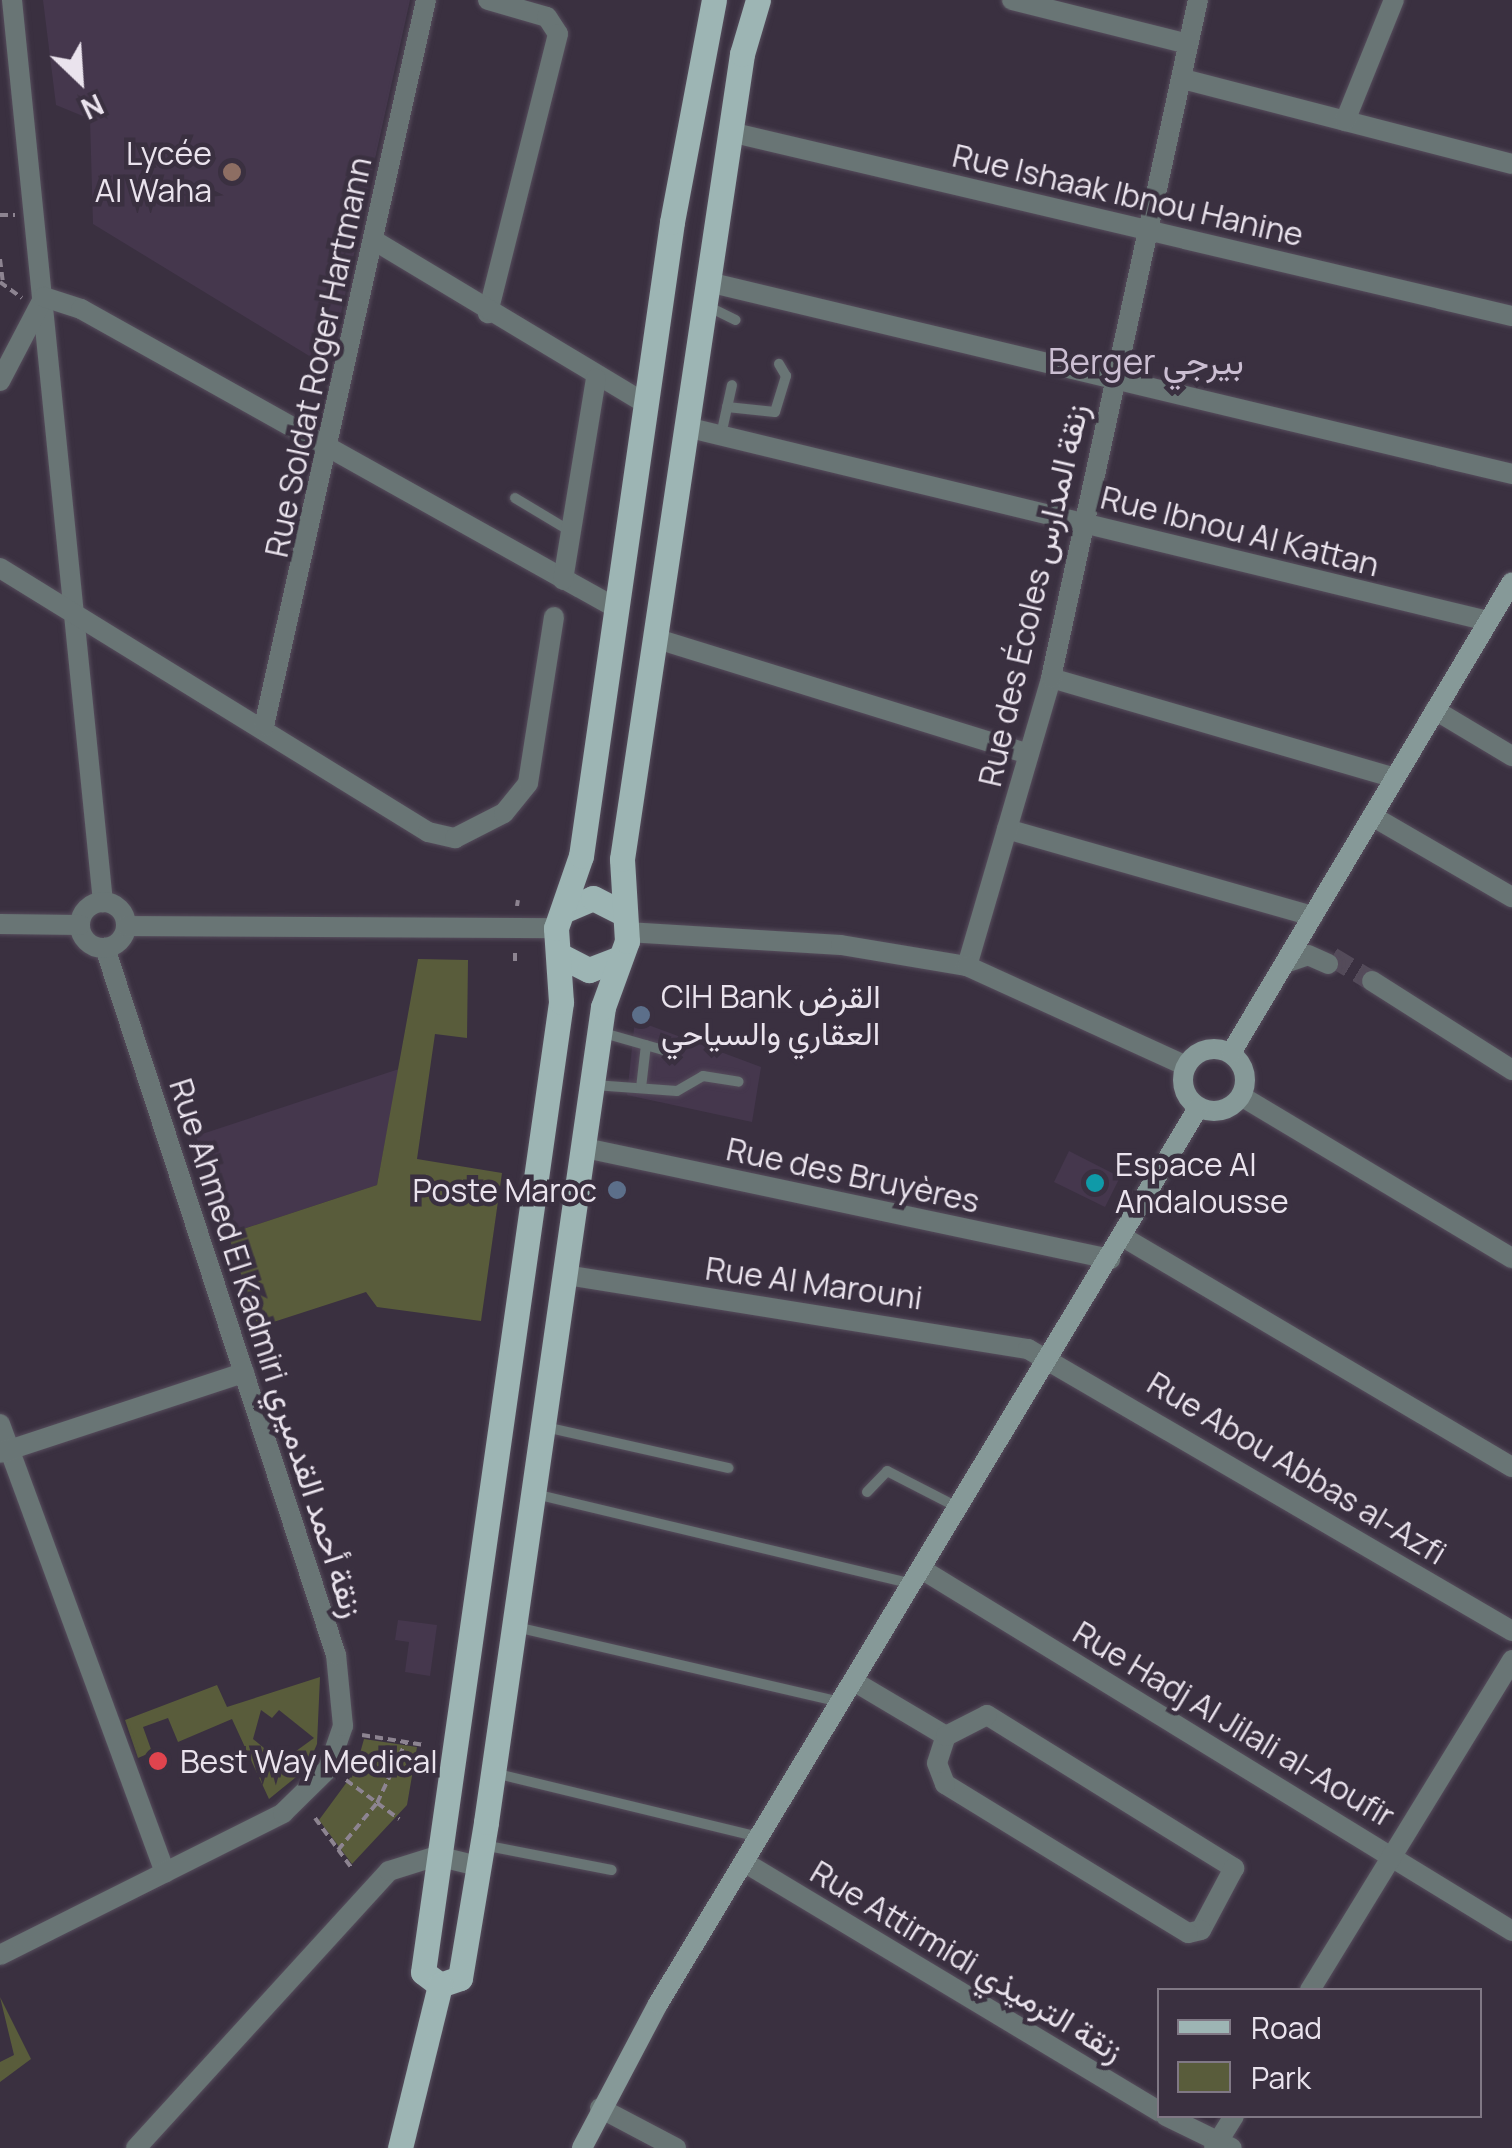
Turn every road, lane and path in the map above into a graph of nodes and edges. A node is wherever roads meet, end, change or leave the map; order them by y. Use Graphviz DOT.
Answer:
graph roads {
  1 [pos="12,0"];
  2 [pos="426,0"];
  3 [pos="488,0"];
  4 [pos="700,0"];
  5 [pos="714,0"];
  6 [pos="741,0"];
  7 [pos="758,0"];
  8 [pos="1012,0"];
  9 [pos="1198,0"];
  10 [pos="1394,0"];
  11 [pos="1188,44"];
  12 [pos="742,54"];
  13 [pos="697,64"];
  14 [pos="1183,79"];
  15 [pos="1345,120"];
  16 [pos="730,132"];
  17 [pos="1512,164"];
  18 [pos="1145,230"];
  19 [pos="375,241"];
  20 [pos="0,259"];
  21 [pos="1,283"];
  22 [pos="707,293"];
  23 [pos="41,303"];
  24 [pos="488,313"];
  25 [pos="1512,316"];
  26 [pos="736,320"];
  27 [pos="779,364"];
  28 [pos="1115,377"];
  29 [pos="596,379"];
  30 [pos="0,381"];
  31 [pos="732,385"];
  32 [pos="645,403"];
  33 [pos="727,407"];
  34 [pos="686,427"];
  35 [pos="721,436"];
  36 [pos="330,450"];
  37 [pos="1512,474"];
  38 [pos="515,498"];
  39 [pos="1083,524"];
  40 [pos="571,532"];
  41 [pos="0,568"];
  42 [pos="563,580"];
  43 [pos="1512,582"];
  44 [pos="616,608"];
  45 [pos="554,616"];
  46 [pos="79,619"];
  47 [pos="1488,621"];
  48 [pos="654,638"];
  49 [pos="1050,678"];
  50 [pos="1435,710"];
  51 [pos="264,726"];
  52 [pos="1028,754"];
  53 [pos="1512,756"];
  54 [pos="1395,778"];
  55 [pos="1372,816"];
  56 [pos="1007,829"];
  57 [pos="1512,897"];
  58 [pos="103,902"];
  59 [pos="560,919"];
  60 [pos="1311,919"];
  61 [pos="623,922"];
  62 [pos="0,924"];
  63 [pos="80,925"];
  64 [pos="126,926"];
  65 [pos="105,948"];
  66 [pos="515,948"];
  67 [pos="563,956"];
  68 [pos="617,959"];
  69 [pos="515,962"];
  70 [pos="1285,963"];
  71 [pos="966,966"];
  72 [pos="1374,988"];
  73 [pos="600,1032"];
  74 [pos="646,1045"];
  75 [pos="670,1052"];
  76 [pos="1232,1054"];
  77 [pos="1186,1066"];
  78 [pos="1512,1070"];
  79 [pos="739,1082"];
  80 [pos="593,1084"];
  81 [pos="641,1088"];
  82 [pos="1241,1096"];
  83 [pos="1198,1108"];
  84 [pos="585,1148"];
  85 [pos="1123,1237"];
  86 [pos="1512,1258"];
  87 [pos="1110,1260"];
  88 [pos="566,1275"];
  89 [pos="1051,1358"];
  90 [pos="244,1374"];
  91 [pos="0,1424"];
  92 [pos="544,1427"];
  93 [pos="5,1452"];
  94 [pos="728,1468"];
  95 [pos="1512,1468"];
  96 [pos="868,1492"];
  97 [pos="534,1493"];
  98 [pos="960,1508"];
  99 [pos="919,1577"];
  100 [pos="514,1626"];
  101 [pos="1512,1631"];
  102 [pos="1512,1660"];
  103 [pos="855,1682"];
  104 [pos="842,1703"];
  105 [pos="362,1735"];
  106 [pos="946,1736"];
  107 [pos="406,1742"];
  108 [pos="424,1745"];
  109 [pos="493,1773"];
  110 [pos="337,1775"];
  111 [pos="377,1803"];
  112 [pos="316,1818"];
  113 [pos="399,1819"];
  114 [pos="759,1837"];
  115 [pos="338,1850"];
  116 [pos="1392,1855"];
  117 [pos="437,1856"];
  118 [pos="480,1856"];
  119 [pos="744,1862"];
  120 [pos="352,1870"];
  121 [pos="612,1870"];
  122 [pos="165,1873"];
  123 [pos="1512,1932"];
  124 [pos="0,1955"];
  125 [pos="440,1986"];
  126 [pos="1311,1988"];
  127 [pos="600,2108"];
  128 [pos="1157,2110"];
  129 [pos="1170,2118"];
  130 [pos="1233,2118"];
  131 [pos="1221,2147"];
  132 [pos="136,2148"];
  133 [pos="400,2148"];
  134 [pos="582,2148"];
  135 [pos="676,2148"];
  1 -- 23 [label="street"];
  2 -- 19 [label="street, Rue Soldat Roger Hartmann"];
  3 -- 24 [label="street"];
  4 -- 13 [label="main road"];
  5 -- 13 [label="main road"];
  6 -- 12 [label="main road"];
  7 -- 12 [label="main road"];
  8 -- 11 [label="street"];
  9 -- 11 [label="street, Rue des Écoles زنقة المدارس"];
  10 -- 15 [label="street"];
  11 -- 14 [label="street, Rue des Écoles زنقة المدارس"];
  12 -- 16 [label="main road"];
  13 -- 32 [label="main road"];
  14 -- 15 [label="street"];
  14 -- 18 [label="street, Rue des Écoles زنقة المدارس"];
  15 -- 17 [label="street"];
  16 -- 18 [label="street, Rue Ishaak Ibnou Hanine"];
  16 -- 22 [label="main road"];
  18 -- 25 [label="street, Rue Ishaak Ibnou Hanine"];
  18 -- 28 [label="street, Rue des Écoles زنقة المدارس"];
  19 -- 24 [label="street"];
  19 -- 36 [label="street, Rue Soldat Roger Hartmann"];
  20 -- 21 [label="path"];
  21 -- 23 [label="path"];
  22 -- 26 [label="lane"];
  22 -- 28 [label="street"];
  22 -- 34 [label="main road"];
  23 -- 30 [label="street"];
  23 -- 36 [label="street"];
  23 -- 46 [label="street"];
  24 -- 29 [label="street"];
  27 -- 33 [label="lane"];
  28 -- 37 [label="street"];
  28 -- 39 [label="street, Rue des Écoles زنقة المدارس"];
  29 -- 32 [label="street"];
  29 -- 40 [label="street"];
  31 -- 33 [label="lane"];
  32 -- 44 [label="main road"];
  33 -- 35 [label="lane"];
  34 -- 35 [label="street, Rue Ibnou Al Kattan"];
  34 -- 48 [label="main road"];
  35 -- 39 [label="street, Rue Ibnou Al Kattan"];
  36 -- 42 [label="street"];
  36 -- 51 [label="street, Rue Soldat Roger Hartmann"];
  38 -- 40 [label="lane"];
  39 -- 47 [label="street, Rue Ibnou Al Kattan"];
  39 -- 49 [label="street, Rue des Écoles زنقة المدارس"];
  40 -- 42 [label="street"];
  41 -- 46 [label="street"];
  42 -- 44 [label="street"];
  43 -- 47 [label="main road"];
  44 -- 59 [label="main road"];
  45 -- 51 [label="street"];
  46 -- 51 [label="street"];
  46 -- 58 [label="street"];
  47 -- 50 [label="main road"];
  48 -- 52 [label="street"];
  48 -- 61 [label="main road"];
  49 -- 52 [label="street, Rue des Écoles زنقة المدارس"];
  49 -- 54 [label="street"];
  50 -- 53 [label="street"];
  50 -- 54 [label="main road"];
  52 -- 56 [label="street, Rue des Écoles زنقة المدارس"];
  54 -- 55 [label="main road"];
  55 -- 57 [label="street"];
  55 -- 60 [label="main road"];
  56 -- 60 [label="street"];
  56 -- 71 [label="street, Rue des Écoles زنقة المدارس"];
  58 -- 63 [label="street"];
  58 -- 64 [label="street"];
  59 -- 61 [label="main road"];
  59 -- 64 [label="street"];
  59 -- 67 [label="main road"];
  60 -- 70 [label="main road"];
  60 -- 70 [label="street"];
  61 -- 68 [label="main road"];
  61 -- 71 [label="street"];
  62 -- 63 [label="street"];
  63 -- 65 [label="street"];
  64 -- 65 [label="street"];
  65 -- 90 [label="street, Rue Ahmed El Kadmiri زنقة أحمد القدميري"];
  66 -- 69 [label="path"];
  67 -- 68 [label="main road"];
  67 -- 117 [label="main road"];
  68 -- 73 [label="main road"];
  70 -- 76 [label="main road"];
  71 -- 77 [label="street"];
  72 -- 78 [label="street"];
  73 -- 74 [label="lane"];
  73 -- 80 [label="main road"];
  74 -- 75 [label="lane"];
  74 -- 81 [label="lane"];
  76 -- 77 [label="main road"];
  76 -- 82 [label="main road"];
  77 -- 83 [label="main road"];
  79 -- 81 [label="lane"];
  80 -- 81 [label="lane"];
  80 -- 84 [label="main road"];
  82 -- 83 [label="main road"];
  82 -- 86 [label="street"];
  83 -- 85 [label="main road"];
  84 -- 87 [label="street, Rue des Bruyères"];
  84 -- 88 [label="main road"];
  85 -- 87 [label="main road"];
  85 -- 95 [label="street"];
  87 -- 89 [label="main road"];
  88 -- 89 [label="street, Rue Al Marouni"];
  88 -- 92 [label="main road"];
  89 -- 98 [label="main road"];
  89 -- 101 [label="street, Rue Abou Abbas al-Azfi"];
  90 -- 93 [label="street"];
  90 -- 110 [label="street, Rue Ahmed El Kadmiri زنقة أحمد القدميري"];
  91 -- 93 [label="street"];
  92 -- 94 [label="lane"];
  92 -- 97 [label="main road"];
  93 -- 122 [label="street"];
  96 -- 98 [label="lane"];
  97 -- 99 [label="lane"];
  97 -- 100 [label="main road"];
  98 -- 99 [label="main road"];
  99 -- 103 [label="main road"];
  99 -- 116 [label="street, Rue Hadj Al Jilali al-Aoufir"];
  100 -- 104 [label="lane"];
  100 -- 109 [label="main road"];
  102 -- 116 [label="street"];
  103 -- 104 [label="main road"];
  103 -- 106 [label="street"];
  104 -- 114 [label="main road"];
  105 -- 107 [label="path"];
  106 -- 106 [label="street"];
  107 -- 108 [label="path"];
  107 -- 111 [label="path"];
  109 -- 114 [label="lane"];
  109 -- 118 [label="main road"];
  110 -- 111 [label="path"];
  110 -- 122 [label="street"];
  111 -- 113 [label="path"];
  111 -- 115 [label="path"];
  112 -- 115 [label="path"];
  114 -- 119 [label="main road"];
  115 -- 120 [label="path"];
  116 -- 123 [label="street, Rue Hadj Al Jilali al-Aoufir"];
  116 -- 126 [label="street"];
  117 -- 118 [label="street"];
  117 -- 125 [label="main road"];
  117 -- 132 [label="street"];
  118 -- 121 [label="lane"];
  118 -- 125 [label="main road"];
  119 -- 127 [label="main road"];
  119 -- 128 [label="street, Rue Attirmidi زنقة الترميذي"];
  122 -- 124 [label="street"];
  125 -- 133 [label="main road"];
  127 -- 134 [label="main road"];
  127 -- 135 [label="street"];
  129 -- 131 [label="street"];
  130 -- 131 [label="street"];
}
